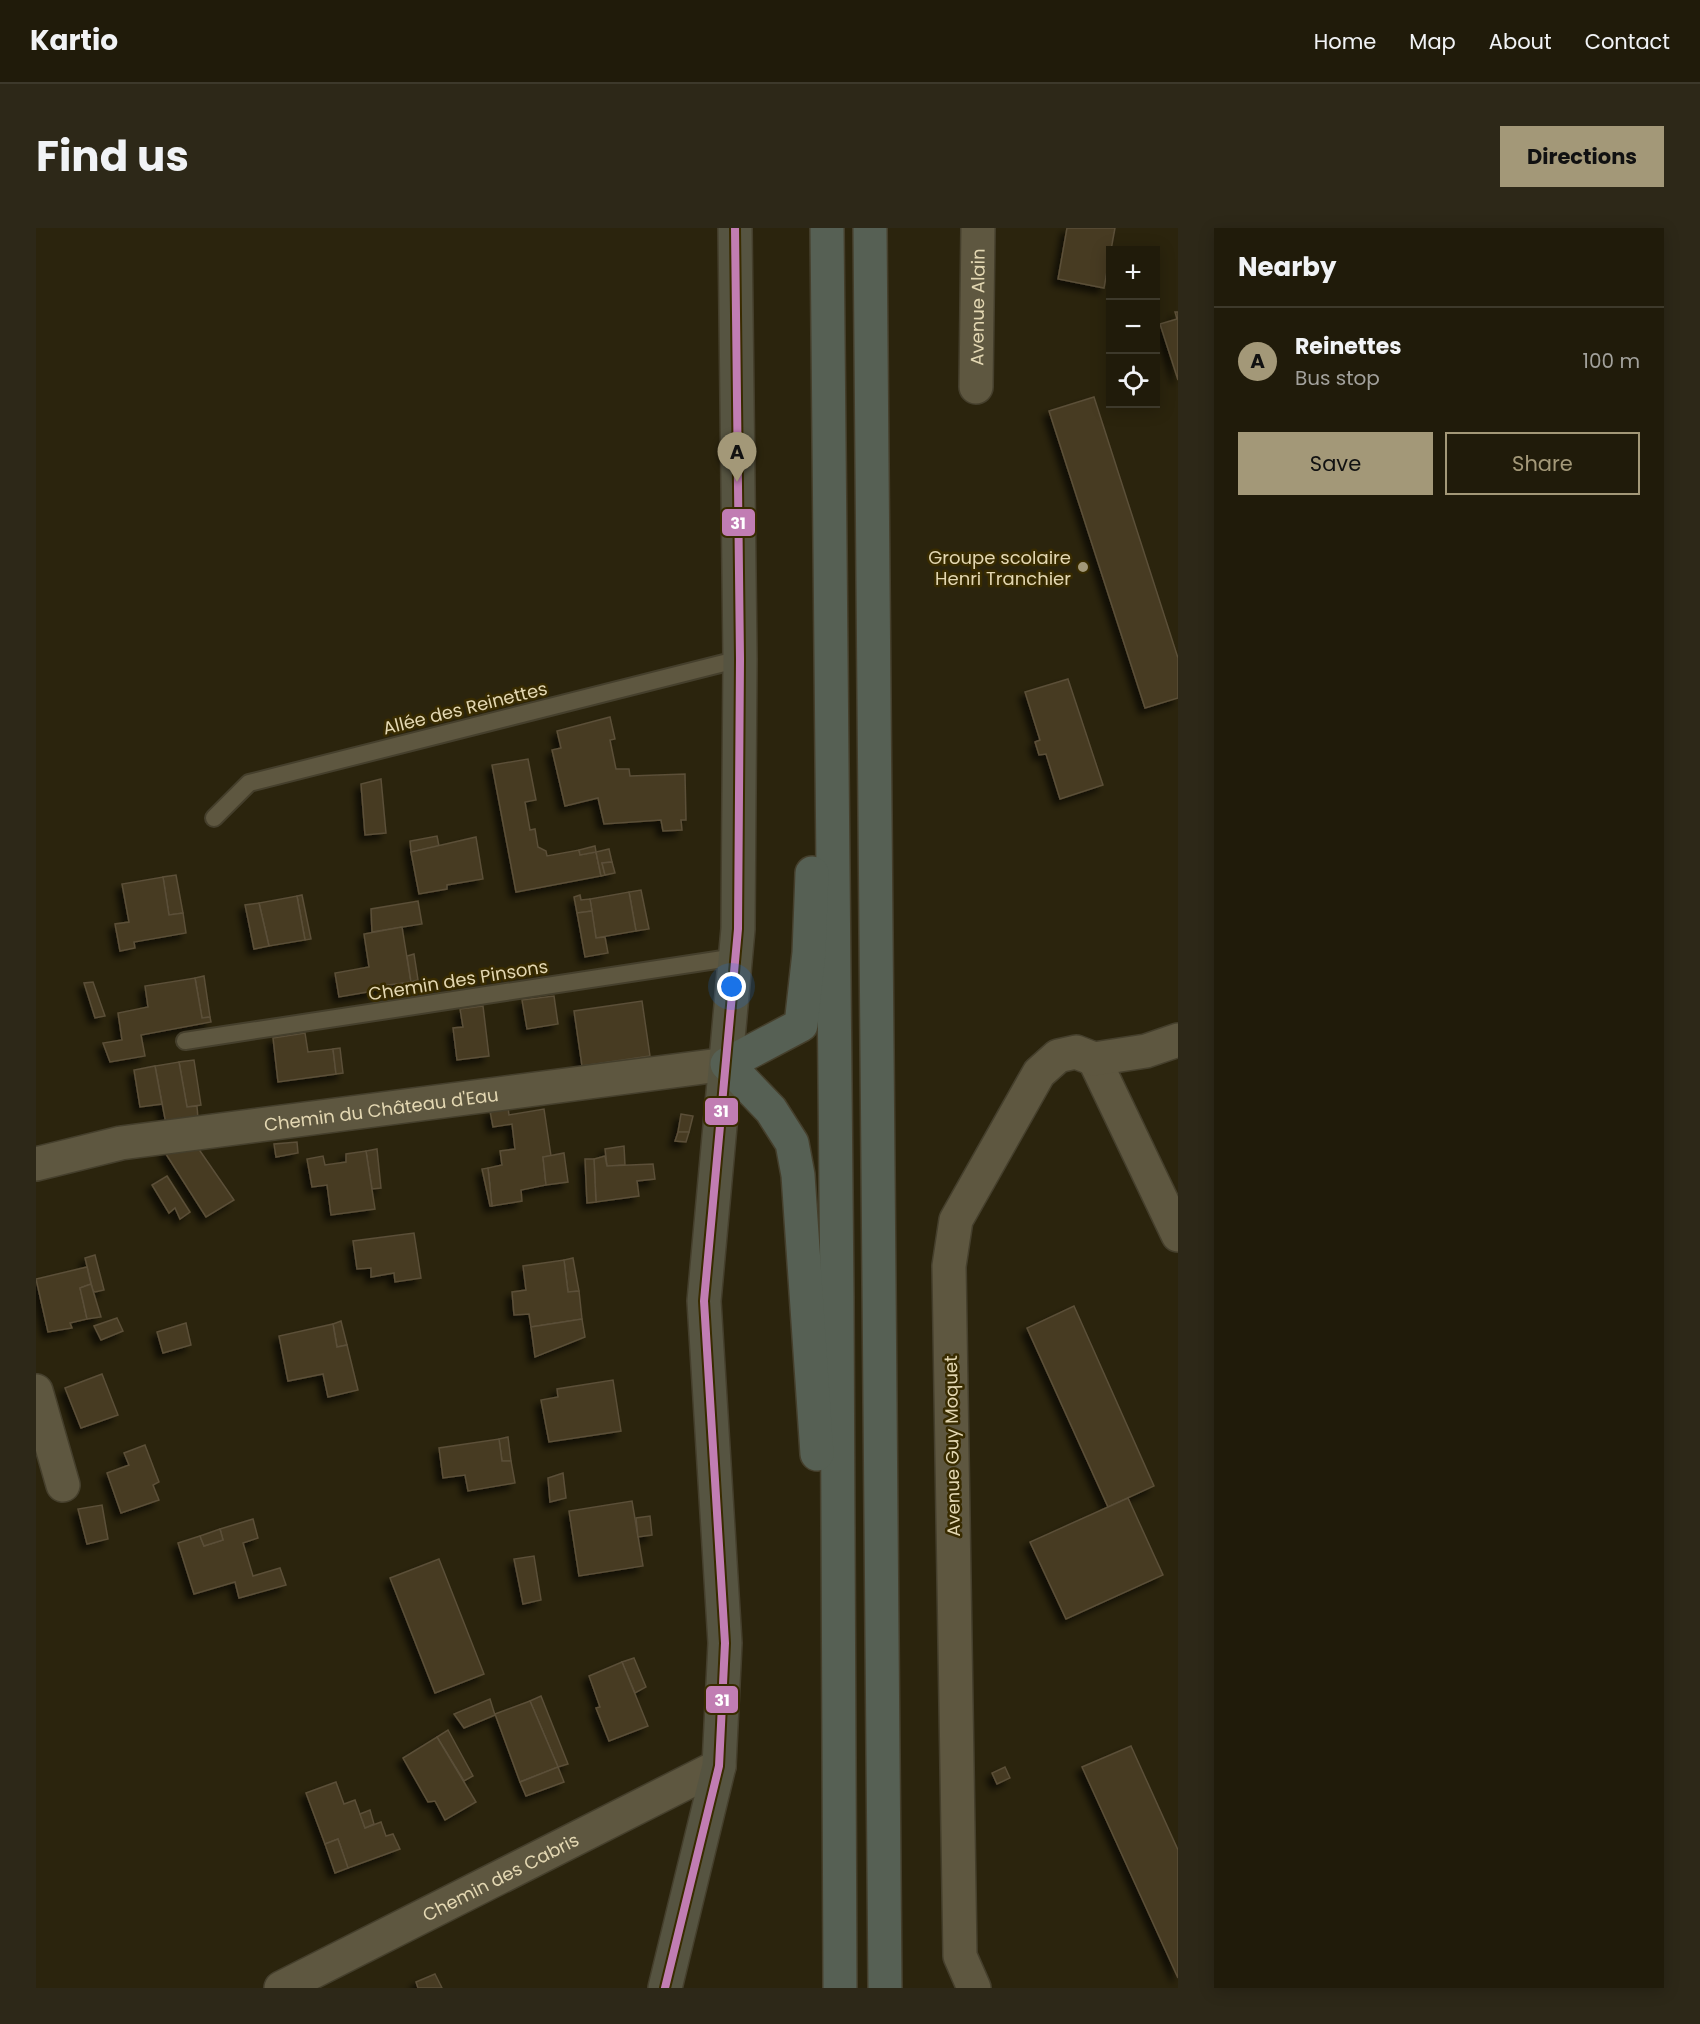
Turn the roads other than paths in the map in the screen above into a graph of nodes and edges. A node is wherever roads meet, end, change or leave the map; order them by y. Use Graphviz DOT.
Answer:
graph roads {
  1 [pos="735,228"];
  2 [pos="827,228"];
  3 [pos="870,228"];
  4 [pos="978,228"];
  5 [pos="976,387"];
  6 [pos="830,501"];
  7 [pos="740,659"];
  8 [pos="214,818"];
  9 [pos="736,957"];
  10 [pos="1178,1040"];
  11 [pos="185,1041"];
  12 [pos="1094,1059"];
  13 [pos="727,1064"];
  14 [pos="36,1164"];
  15 [pos="1178,1234"];
  16 [pos="36,1391"];
  17 [pos="63,1485"];
  18 [pos="838,1764"];
  19 [pos="719,1766"];
  20 [pos="839,1841"];
  21 [pos="281,1988"];
  22 [pos="665,1988"];
  23 [pos="820,1988"];
  24 [pos="840,1988"];
  25 [pos="885,1988"];
  26 [pos="975,1988"];
  1 -- 7 [label="street"];
  2 -- 6 [label="highway"];
  3 -- 25 [label="highway"];
  4 -- 5 [label="street, Avenue Alain"];
  6 -- 13 [label="highway"];
  6 -- 18 [label="highway"];
  7 -- 8 [label="lane, Allée des Reinettes"];
  7 -- 9 [label="street"];
  9 -- 11 [label="lane, Chemin des Pinsons"];
  9 -- 13 [label="street"];
  10 -- 12 [label="street, Avenue Guy Moquet"];
  12 -- 15 [label="street"];
  12 -- 26 [label="street, Avenue Guy Moquet"];
  13 -- 14 [label="street, Chemin du Château d'Eau"];
  13 -- 18 [label="highway"];
  13 -- 19 [label="street"];
  16 -- 17 [label="street"];
  18 -- 20 [label="highway"];
  19 -- 21 [label="street, Chemin des Cabris"];
  19 -- 22 [label="street"];
  20 -- 23 [label="highway"];
  20 -- 24 [label="highway"];
}
